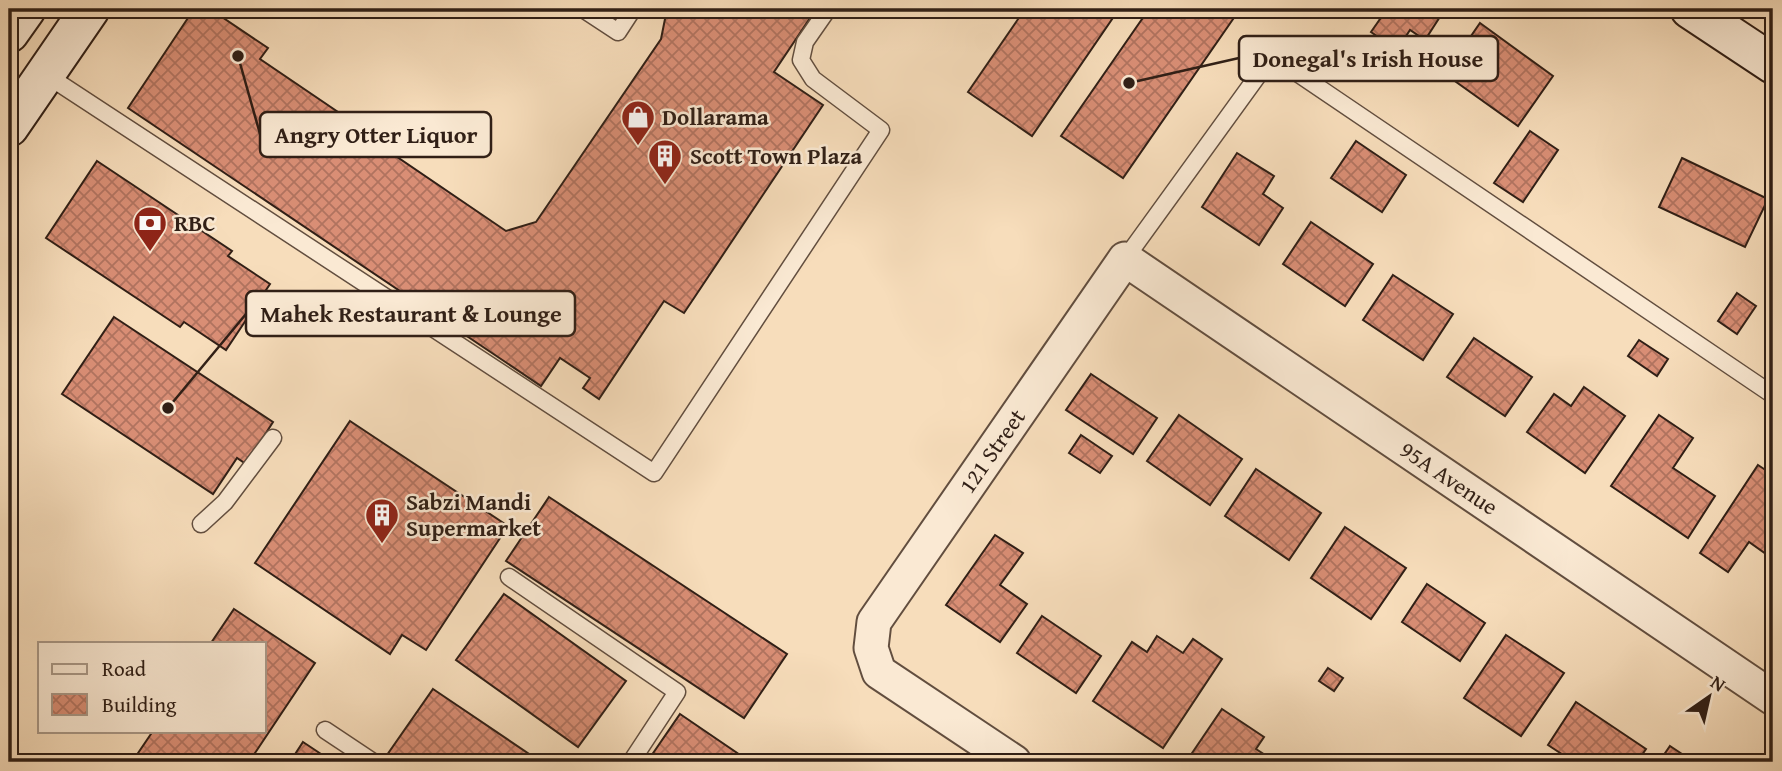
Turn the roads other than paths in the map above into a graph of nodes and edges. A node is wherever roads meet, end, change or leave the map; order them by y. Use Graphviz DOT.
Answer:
graph roads {
  1 [pos="26,9"];
  2 [pos="90,9"];
  3 [pos="583,9"];
  4 [pos="633,9"];
  5 [pos="828,9"];
  6 [pos="1690,9"];
  7 [pos="9,33"];
  8 [pos="1773,64"];
  9 [pos="45,75"];
  10 [pos="9,127"];
  11 [pos="1125,259"];
  12 [pos="1773,395"];
  13 [pos="274,438"];
  14 [pos="201,524"];
  15 [pos="509,577"];
  16 [pos="1773,698"];
  17 [pos="325,730"];
  18 [pos="373,762"];
  19 [pos="631,762"];
  20 [pos="1014,762"];
  1 -- 7 [label="main road"];
  2 -- 9 [label="main road"];
  3 -- 4 [label="lane"];
  5 -- 9 [label="lane"];
  6 -- 8 [label="main road"];
  9 -- 10 [label="main road"];
  11 -- 12 [label="lane"];
  11 -- 16 [label="street, 95A Avenue"];
  11 -- 20 [label="street, 121 Street"];
  13 -- 14 [label="lane"];
  15 -- 19 [label="lane"];
  17 -- 18 [label="lane"];
}
